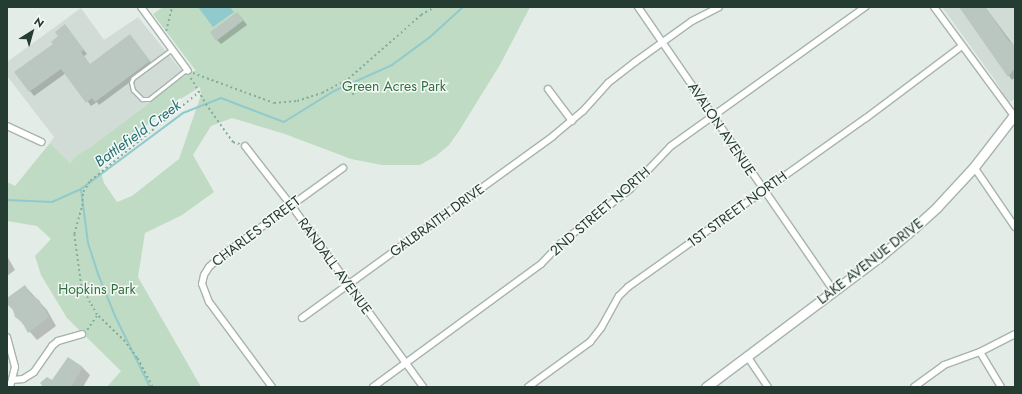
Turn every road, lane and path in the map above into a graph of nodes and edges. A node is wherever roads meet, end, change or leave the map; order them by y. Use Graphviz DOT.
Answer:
graph roads {
  1 [pos="141,7"];
  2 [pos="172,7"];
  3 [pos="435,7"];
  4 [pos="638,7"];
  5 [pos="720,7"];
  6 [pos="865,7"];
  7 [pos="934,7"];
  8 [pos="165,39"];
  9 [pos="663,42"];
  10 [pos="962,46"];
  11 [pos="172,49"];
  12 [pos="188,70"];
  13 [pos="344,82"];
  14 [pos="548,89"];
  15 [pos="199,92"];
  16 [pos="355,96"];
  17 [pos="1014,115"];
  18 [pos="714,116"];
  19 [pos="572,121"];
  20 [pos="7,126"];
  21 [pos="42,142"];
  22 [pos="245,146"];
  23 [pos="974,167"];
  24 [pos="343,168"];
  25 [pos="763,190"];
  26 [pos="291,205"];
  27 [pos="1015,227"];
  28 [pos="348,284"];
  29 [pos="834,291"];
  30 [pos="97,315"];
  31 [pos="302,318"];
  32 [pos="82,334"];
  33 [pos="1015,334"];
  34 [pos="7,337"];
  35 [pos="980,352"];
  36 [pos="747,356"];
  37 [pos="406,363"];
  38 [pos="13,380"];
  39 [pos="10,387"];
  40 [pos="152,387"];
  41 [pos="272,387"];
  42 [pos="372,387"];
  43 [pos="423,387"];
  44 [pos="528,387"];
  45 [pos="706,387"];
  46 [pos="768,387"];
  47 [pos="914,387"];
  48 [pos="1000,387"];
  1 -- 8 [label="street"];
  2 -- 8 [label="path"];
  3 -- 13 [label="path"];
  4 -- 9 [label="street, AVALON AVENUE"];
  5 -- 9 [label="street, GALBRAITH DRIVE"];
  6 -- 18 [label="street, 2ND STREET NORTH"];
  7 -- 10 [label="street"];
  8 -- 11 [label="street"];
  9 -- 18 [label="street, AVALON AVENUE"];
  9 -- 19 [label="street, GALBRAITH DRIVE"];
  10 -- 17 [label="street"];
  10 -- 25 [label="street, 1ST STREET NORTH"];
  11 -- 12 [label="street"];
  11 -- 12 [label="lane"];
  12 -- 13 [label="path"];
  12 -- 15 [label="path"];
  13 -- 16 [label="path"];
  14 -- 19 [label="street"];
  15 -- 22 [label="path"];
  15 -- 30 [label="path"];
  17 -- 23 [label="street, LAKE AVENUE DRIVE"];
  18 -- 25 [label="street, AVALON AVENUE"];
  18 -- 37 [label="street, 2ND STREET NORTH"];
  19 -- 28 [label="street, GALBRAITH DRIVE"];
  20 -- 21 [label="street"];
  22 -- 26 [label="street, RANDALL AVENUE"];
  23 -- 27 [label="street"];
  23 -- 29 [label="street, LAKE AVENUE DRIVE"];
  24 -- 26 [label="street, CHARLES STREET"];
  25 -- 29 [label="street, AVALON AVENUE"];
  25 -- 44 [label="street, 1ST STREET NORTH"];
  26 -- 28 [label="street, RANDALL AVENUE"];
  26 -- 41 [label="street, CHARLES STREET"];
  28 -- 31 [label="street, GALBRAITH DRIVE"];
  28 -- 37 [label="street, RANDALL AVENUE"];
  29 -- 36 [label="street, LAKE AVENUE DRIVE"];
  30 -- 32 [label="path"];
  30 -- 40 [label="path"];
  32 -- 38 [label="street"];
  33 -- 35 [label="street"];
  34 -- 38 [label="street"];
  35 -- 47 [label="street"];
  35 -- 48 [label="street"];
  36 -- 45 [label="street, LAKE AVENUE DRIVE"];
  36 -- 46 [label="street"];
  37 -- 42 [label="street, 2ND STREET NORTH"];
  37 -- 43 [label="street, RANDALL AVENUE"];
  38 -- 39 [label="street"];
}
